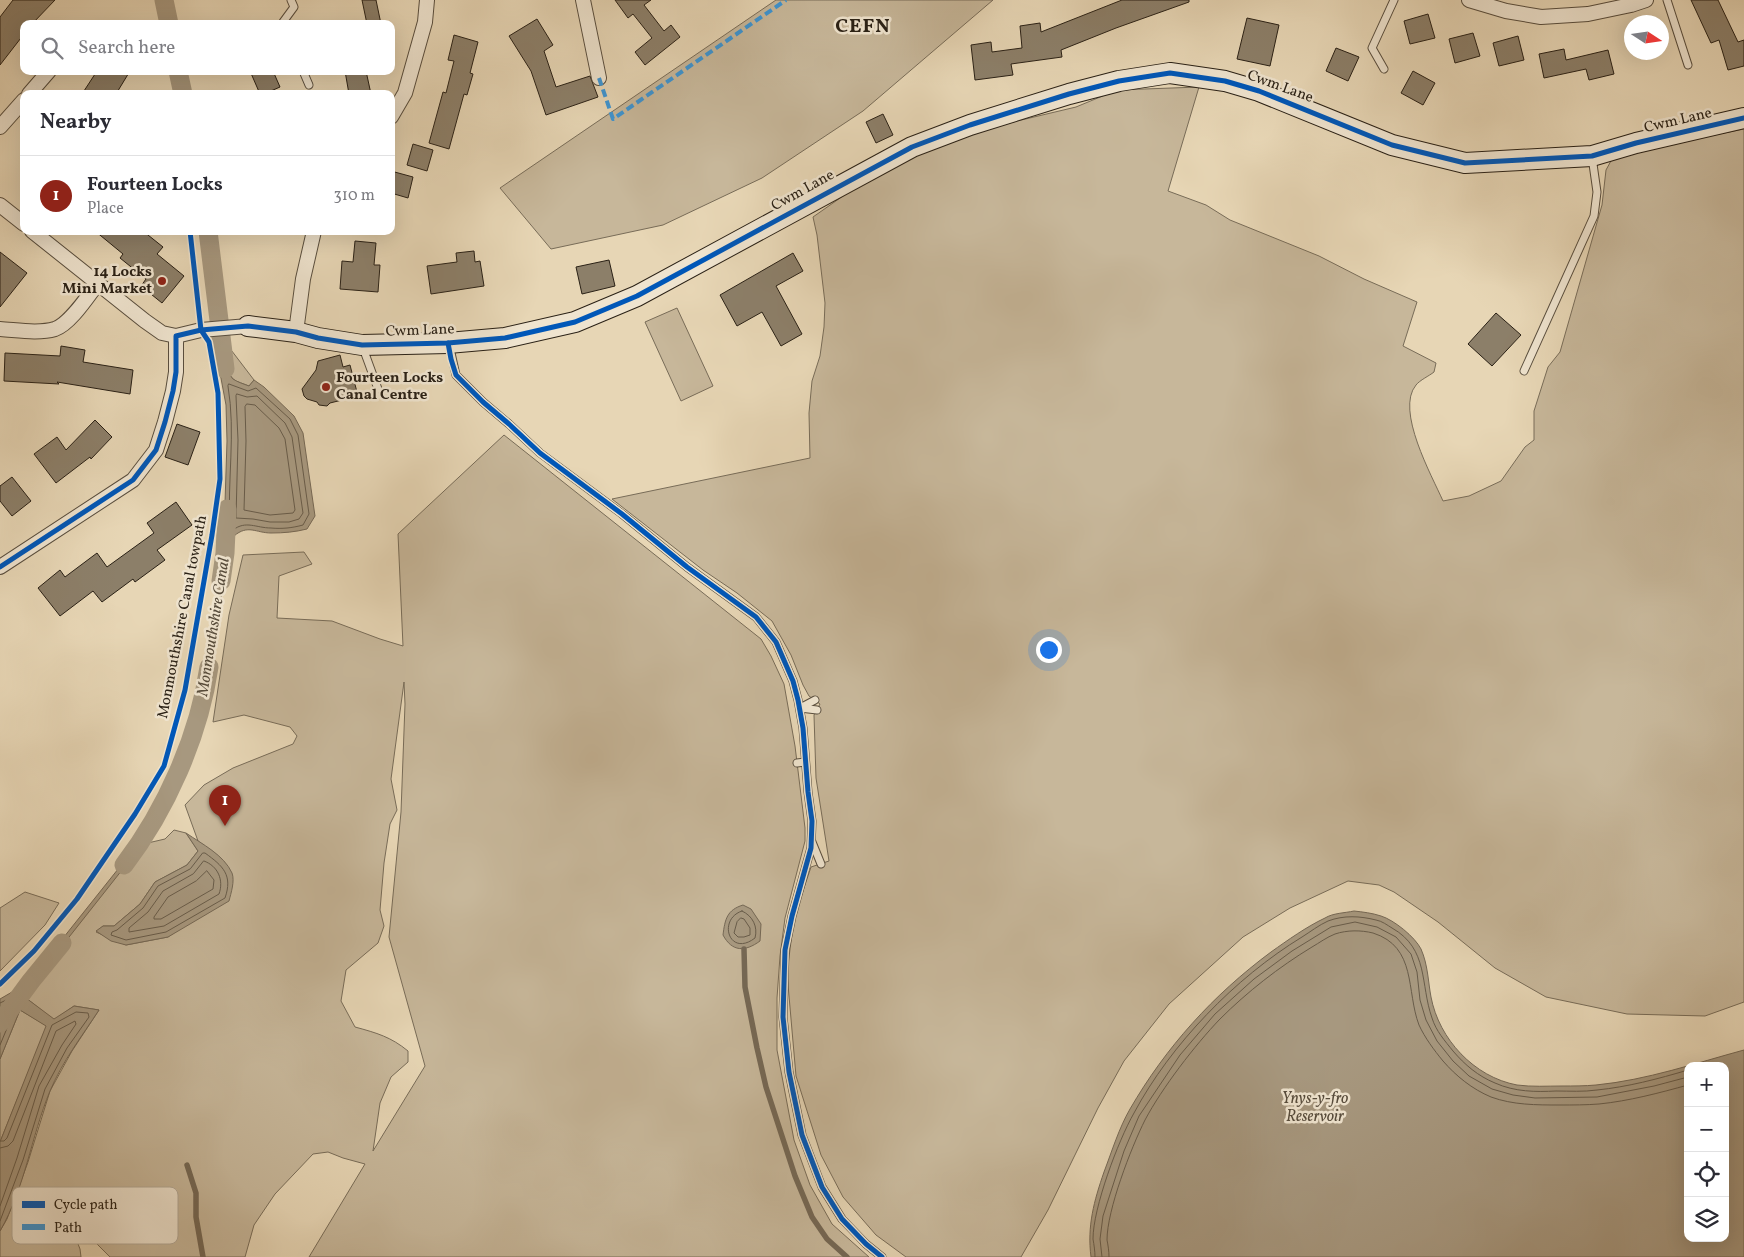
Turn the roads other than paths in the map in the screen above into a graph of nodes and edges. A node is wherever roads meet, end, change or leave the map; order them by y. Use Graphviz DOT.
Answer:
graph roads {
  1 [pos="291,0"];
  2 [pos="427,0"];
  3 [pos="583,0"];
  4 [pos="1394,0"];
  5 [pos="1469,0"];
  6 [pos="1646,0"];
  7 [pos="1667,0"];
  8 [pos="1587,7"];
  9 [pos="284,20"];
  10 [pos="1688,65"];
  11 [pos="1384,69"];
  12 [pos="46,75"];
  13 [pos="305,75"];
  14 [pos="599,78"];
  15 [pos="310,85"];
  16 [pos="32,90"];
  17 [pos="20,104"];
  18 [pos="395,110"];
  19 [pos="1744,118"];
  20 [pos="0,127"];
  21 [pos="1592,156"];
  22 [pos="0,205"];
  23 [pos="20,221"];
  24 [pos="37,235"];
  25 [pos="313,235"];
  26 [pos="98,283"];
  27 [pos="248,326"];
  28 [pos="0,329"];
  29 [pos="296,332"];
  30 [pos="176,336"];
  31 [pos="448,343"];
  32 [pos="362,346"];
  33 [pos="1524,371"];
  34 [pos="378,389"];
  35 [pos="0,567"];
  36 [pos="815,700"];
  37 [pos="800,708"];
  38 [pos="817,710"];
  39 [pos="811,840"];
  40 [pos="820,864"];
  41 [pos="882,1257"];
  1 -- 9 [label="lane"];
  2 -- 18 [label="street"];
  3 -- 14 [label="street"];
  4 -- 11 [label="lane"];
  5 -- 8 [label="street"];
  6 -- 8 [label="street"];
  7 -- 10 [label="lane"];
  12 -- 16 [label="street"];
  13 -- 15 [label="lane"];
  17 -- 20 [label="street"];
  19 -- 21 [label="street, Cwm Lane"];
  21 -- 31 [label="street, Cwm Lane"];
  21 -- 33 [label="lane"];
  22 -- 23 [label="street"];
  24 -- 26 [label="street"];
  25 -- 29 [label="street"];
  26 -- 28 [label="street"];
  26 -- 30 [label="street"];
  27 -- 29 [label="street, Cwm Lane"];
  27 -- 30 [label="street, Cwm Lane"];
  29 -- 32 [label="street, Cwm Lane"];
  30 -- 35 [label="street"];
  31 -- 32 [label="street, Cwm Lane"];
  31 -- 37 [label="lane"];
  32 -- 34 [label="lane"];
  36 -- 37 [label="lane"];
  37 -- 38 [label="lane"];
  37 -- 39 [label="lane"];
  39 -- 40 [label="lane"];
  39 -- 41 [label="lane"];
}
